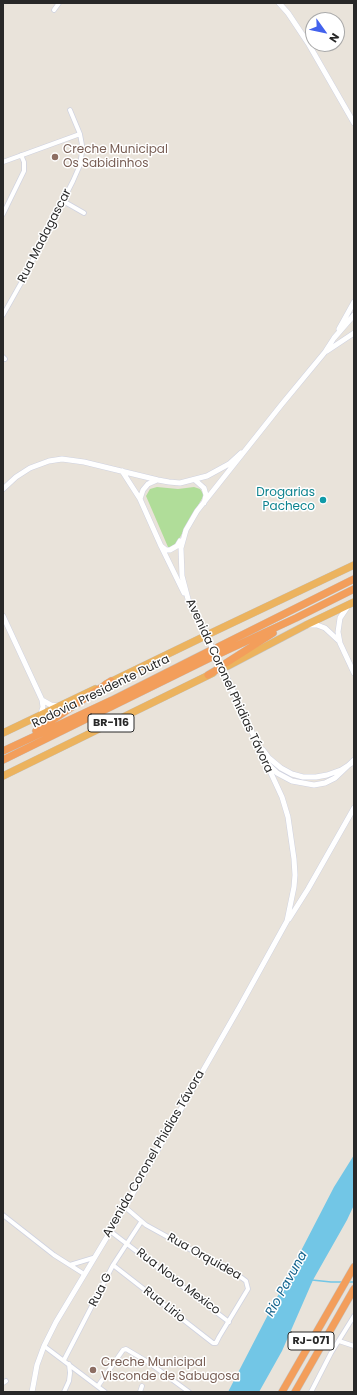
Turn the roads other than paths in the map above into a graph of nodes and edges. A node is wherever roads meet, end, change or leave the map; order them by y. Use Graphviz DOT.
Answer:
graph roads {
  1 [pos="59,3"];
  2 [pos="279,3"];
  3 [pos="54,10"];
  4 [pos="70,110"];
  5 [pos="354,123"];
  6 [pos="80,134"];
  7 [pos="21,155"];
  8 [pos="3,162"];
  9 [pos="64,200"];
  10 [pos="84,213"];
  11 [pos="3,214"];
  12 [pos="354,302"];
  13 [pos="3,315"];
  14 [pos="354,315"];
  15 [pos="354,333"];
  16 [pos="334,338"];
  17 [pos="325,352"];
  18 [pos="249,446"];
  19 [pos="122,471"];
  20 [pos="158,480"];
  21 [pos="195,480"];
  22 [pos="3,489"];
  23 [pos="140,499"];
  24 [pos="204,504"];
  25 [pos="182,538"];
  26 [pos="161,546"];
  27 [pos="354,565"];
  28 [pos="354,579"];
  29 [pos="354,589"];
  30 [pos="188,599"];
  31 [pos="352,603"];
  32 [pos="3,616"];
  33 [pos="296,618"];
  34 [pos="306,625"];
  35 [pos="211,633"];
  36 [pos="202,638"];
  37 [pos="340,643"];
  38 [pos="218,670"];
  39 [pos="354,673"];
  40 [pos="111,682"];
  41 [pos="42,700"];
  42 [pos="58,706"];
  43 [pos="41,714"];
  44 [pos="3,734"];
  45 [pos="256,741"];
  46 [pos="16,744"];
  47 [pos="3,751"];
  48 [pos="264,758"];
  49 [pos="3,760"];
  50 [pos="353,761"];
  51 [pos="3,776"];
  52 [pos="354,808"];
  53 [pos="287,921"];
  54 [pos="124,1207"];
  55 [pos="3,1215"];
  56 [pos="141,1222"];
  57 [pos="110,1231"];
  58 [pos="127,1243"];
  59 [pos="94,1258"];
  60 [pos="70,1265"];
  61 [pos="114,1265"];
  62 [pos="352,1270"];
  63 [pos="84,1274"];
  64 [pos="353,1291"];
  65 [pos="354,1316"];
  66 [pos="229,1322"];
  67 [pos="339,1341"];
  68 [pos="216,1343"];
  69 [pos="44,1346"];
  70 [pos="354,1346"];
  71 [pos="64,1360"];
  72 [pos="69,1364"];
  73 [pos="98,1386"];
  74 [pos="142,1386"];
  75 [pos="32,1392"];
  76 [pos="64,1392"];
  77 [pos="106,1392"];
  78 [pos="140,1392"];
  79 [pos="189,1392"];
  80 [pos="282,1392"];
  81 [pos="295,1392"];
  82 [pos="311,1392"];
  1 -- 3 [label="street"];
  2 -- 5 [label="street"];
  4 -- 6 [label="street, Rua Madagascar"];
  6 -- 7 [label="street"];
  6 -- 9 [label="street, Rua Madagascar"];
  7 -- 8 [label="street"];
  7 -- 11 [label="street"];
  9 -- 10 [label="street"];
  9 -- 13 [label="street, Rua Madagascar"];
  12 -- 16 [label="street"];
  14 -- 16 [label="street, Avenida Coronel Phidias Távora"];
  15 -- 17 [label="street, Avenida Coronel Phidias Távora"];
  16 -- 17 [label="street, Avenida Coronel Phidias Távora"];
  17 -- 18 [label="street, Avenida Coronel Phidias Távora"];
  18 -- 21 [label="street"];
  18 -- 24 [label="street, Avenida Coronel Phidias Távora"];
  19 -- 20 [label="street"];
  19 -- 22 [label="street"];
  19 -- 23 [label="street"];
  20 -- 21 [label="street"];
  20 -- 23 [label="street"];
  21 -- 24 [label="street"];
  23 -- 26 [label="street"];
  24 -- 25 [label="street, Avenida Coronel Phidias Távora"];
  25 -- 26 [label="street"];
  25 -- 30 [label="street, Avenida Coronel Phidias Távora"];
  26 -- 30 [label="street"];
  27 -- 35 [label="highway"];
  28 -- 33 [label="highway"];
  29 -- 33 [label="highway"];
  30 -- 45 [label="street, Avenida Coronel Phidias Távora, bridge"];
  31 -- 34 [label="highway"];
  31 -- 37 [label="street"];
  32 -- 41 [label="street"];
  33 -- 34 [label="highway"];
  34 -- 37 [label="street"];
  36 -- 40 [label="highway"];
  37 -- 39 [label="street"];
  38 -- 51 [label="highway, BR-116"];
  40 -- 42 [label="highway"];
  40 -- 46 [label="highway"];
  41 -- 42 [label="street"];
  41 -- 43 [label="street"];
  42 -- 43 [label="highway"];
  43 -- 44 [label="highway"];
  45 -- 48 [label="street, Avenida Coronel Phidias Távora"];
  45 -- 50 [label="street"];
  46 -- 47 [label="highway, Rodovia Presidente Dutra / BR-116"];
  46 -- 49 [label="highway, Rodovia Presidente Dutra / BR-116"];
  48 -- 50 [label="street"];
  48 -- 53 [label="street, Avenida Coronel Phidias Távora"];
  52 -- 53 [label="street, Avenida Coronel Phidias Távora"];
  53 -- 54 [label="street, Avenida Coronel Phidias Távora"];
  54 -- 56 [label="street, Rua Orquidea"];
  54 -- 57 [label="street, Avenida Coronel Phidias Távora"];
  55 -- 60 [label="street"];
  56 -- 58 [label="street, Rua G"];
  56 -- 66 [label="street, Rua Orquidea"];
  57 -- 58 [label="street"];
  57 -- 59 [label="street, Avenida Coronel Phidias Távora"];
  58 -- 61 [label="street, Rua G"];
  58 -- 66 [label="street, Rua Novo Mexico"];
  59 -- 60 [label="street"];
  59 -- 63 [label="street, Avenida Coronel Phidias Távora"];
  60 -- 63 [label="street"];
  61 -- 68 [label="street, Rua Lirio"];
  61 -- 71 [label="street, Rua G"];
  62 -- 80 [label="highway, RJ-071"];
  63 -- 69 [label="street, Avenida Coronel Phidias Távora"];
  64 -- 81 [label="highway, RJ-071"];
  65 -- 67 [label="street"];
  66 -- 68 [label="street, Rua Orquidea"];
  67 -- 70 [label="street"];
  67 -- 82 [label="street"];
  69 -- 71 [label="street"];
  69 -- 75 [label="street, Avenida Coronel Phidias Távora"];
  71 -- 72 [label="street"];
  72 -- 73 [label="street"];
  72 -- 76 [label="street"];
  73 -- 77 [label="street"];
  73 -- 79 [label="street"];
  74 -- 78 [label="street"];
}
